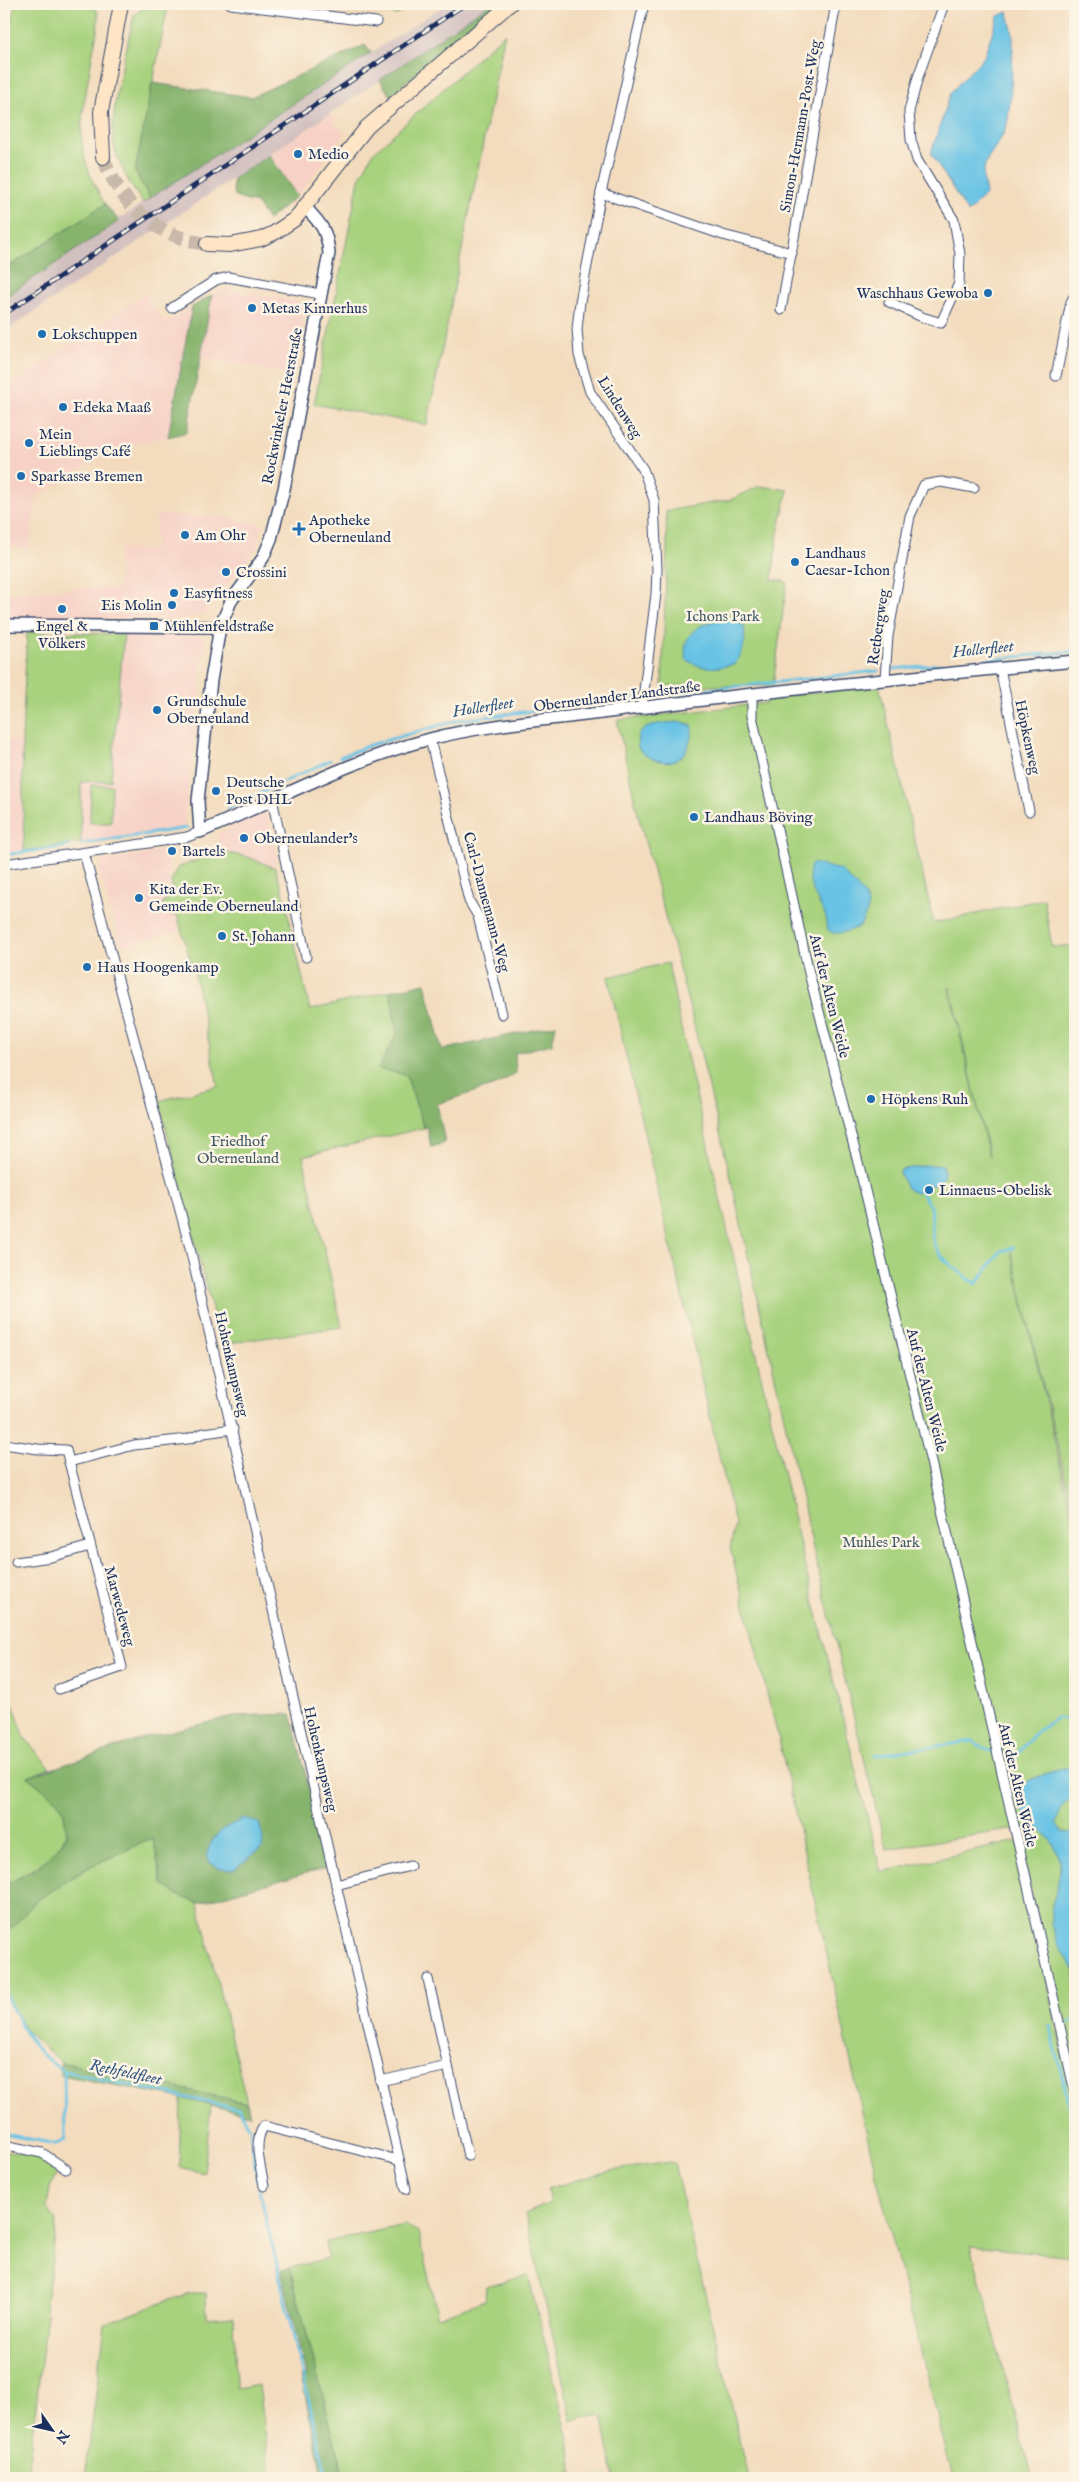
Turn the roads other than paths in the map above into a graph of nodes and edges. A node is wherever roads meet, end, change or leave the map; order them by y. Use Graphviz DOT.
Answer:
graph roads {
  1 [pos="121,4"];
  2 [pos="231,4"];
  3 [pos="510,4"];
  4 [pos="644,4"];
  5 [pos="836,4"];
  6 [pos="944,4"];
  7 [pos="376,22"];
  8 [pos="103,156"];
  9 [pos="601,193"];
  10 [pos="306,208"];
  11 [pos="207,244"];
  12 [pos="792,253"];
  13 [pos="320,294"];
  14 [pos="1075,295"];
  15 [pos="889,302"];
  16 [pos="172,308"];
  17 [pos="782,310"];
  18 [pos="1056,376"];
  19 [pos="974,488"];
  20 [pos="4,625"];
  21 [pos="220,627"];
  22 [pos="1075,660"];
  23 [pos="1000,668"];
  24 [pos="885,678"];
  25 [pos="752,694"];
  26 [pos="642,707"];
  27 [pos="430,739"];
  28 [pos="272,799"];
  29 [pos="1029,811"];
  30 [pos="200,832"];
  31 [pos="84,853"];
  32 [pos="4,864"];
  33 [pos="306,957"];
  34 [pos="502,1014"];
  35 [pos="233,1429"];
  36 [pos="4,1444"];
  37 [pos="69,1462"];
  38 [pos="90,1546"];
  39 [pos="16,1562"];
  40 [pos="59,1689"];
  41 [pos="410,1866"];
  42 [pos="336,1885"];
  43 [pos="428,1979"];
  44 [pos="448,2066"];
  45 [pos="380,2081"];
  46 [pos="1075,2092"];
  47 [pos="4,2145"];
  48 [pos="468,2156"];
  49 [pos="398,2160"];
  50 [pos="66,2169"];
  51 [pos="264,2186"];
  52 [pos="406,2189"];
  1 -- 8 [label="main road"];
  2 -- 7 [label="street"];
  3 -- 10 [label="main road"];
  4 -- 9 [label="street, Lindenweg"];
  5 -- 12 [label="street, Simon-Hermann-Post-Weg"];
  6 -- 15 [label="street"];
  9 -- 12 [label="street"];
  9 -- 26 [label="street, Lindenweg"];
  10 -- 11 [label="main road"];
  10 -- 13 [label="street, Rockwinkeler Heerstraße"];
  12 -- 17 [label="street, Simon-Hermann-Post-Weg"];
  13 -- 16 [label="street"];
  13 -- 21 [label="street, Rockwinkeler Heerstraße"];
  14 -- 18 [label="street"];
  19 -- 24 [label="street, Retbergweg"];
  20 -- 21 [label="street"];
  21 -- 30 [label="street, Rockwinkeler Heerstraße"];
  22 -- 23 [label="street, Oberneulander Landstraße"];
  23 -- 24 [label="street, Oberneulander Landstraße"];
  23 -- 29 [label="street, Höpkenweg"];
  24 -- 25 [label="street, Oberneulander Landstraße"];
  25 -- 26 [label="street, Oberneulander Landstraße"];
  25 -- 46 [label="street, Auf der Alten Weide"];
  26 -- 27 [label="street, Oberneulander Landstraße"];
  27 -- 28 [label="street, Oberneulander Landstraße"];
  27 -- 34 [label="street, Carl-Dannemann-Weg"];
  28 -- 30 [label="street, Oberneulander Landstraße"];
  28 -- 33 [label="street"];
  30 -- 31 [label="street, Oberneulander Landstraße"];
  31 -- 32 [label="street, Oberneulander Landstraße"];
  31 -- 35 [label="street, Hohenkampsweg"];
  35 -- 37 [label="street"];
  35 -- 42 [label="street, Hohenkampsweg"];
  36 -- 37 [label="street"];
  37 -- 38 [label="street, Marwedeweg"];
  38 -- 39 [label="street"];
  38 -- 40 [label="street, Marwedeweg"];
  41 -- 42 [label="street"];
  42 -- 45 [label="street, Hohenkampsweg"];
  43 -- 44 [label="street"];
  44 -- 45 [label="street"];
  44 -- 48 [label="street"];
  45 -- 49 [label="street, Hohenkampsweg"];
  47 -- 50 [label="street"];
  49 -- 51 [label="street"];
  49 -- 52 [label="street, Hohenkampsweg"];
}
